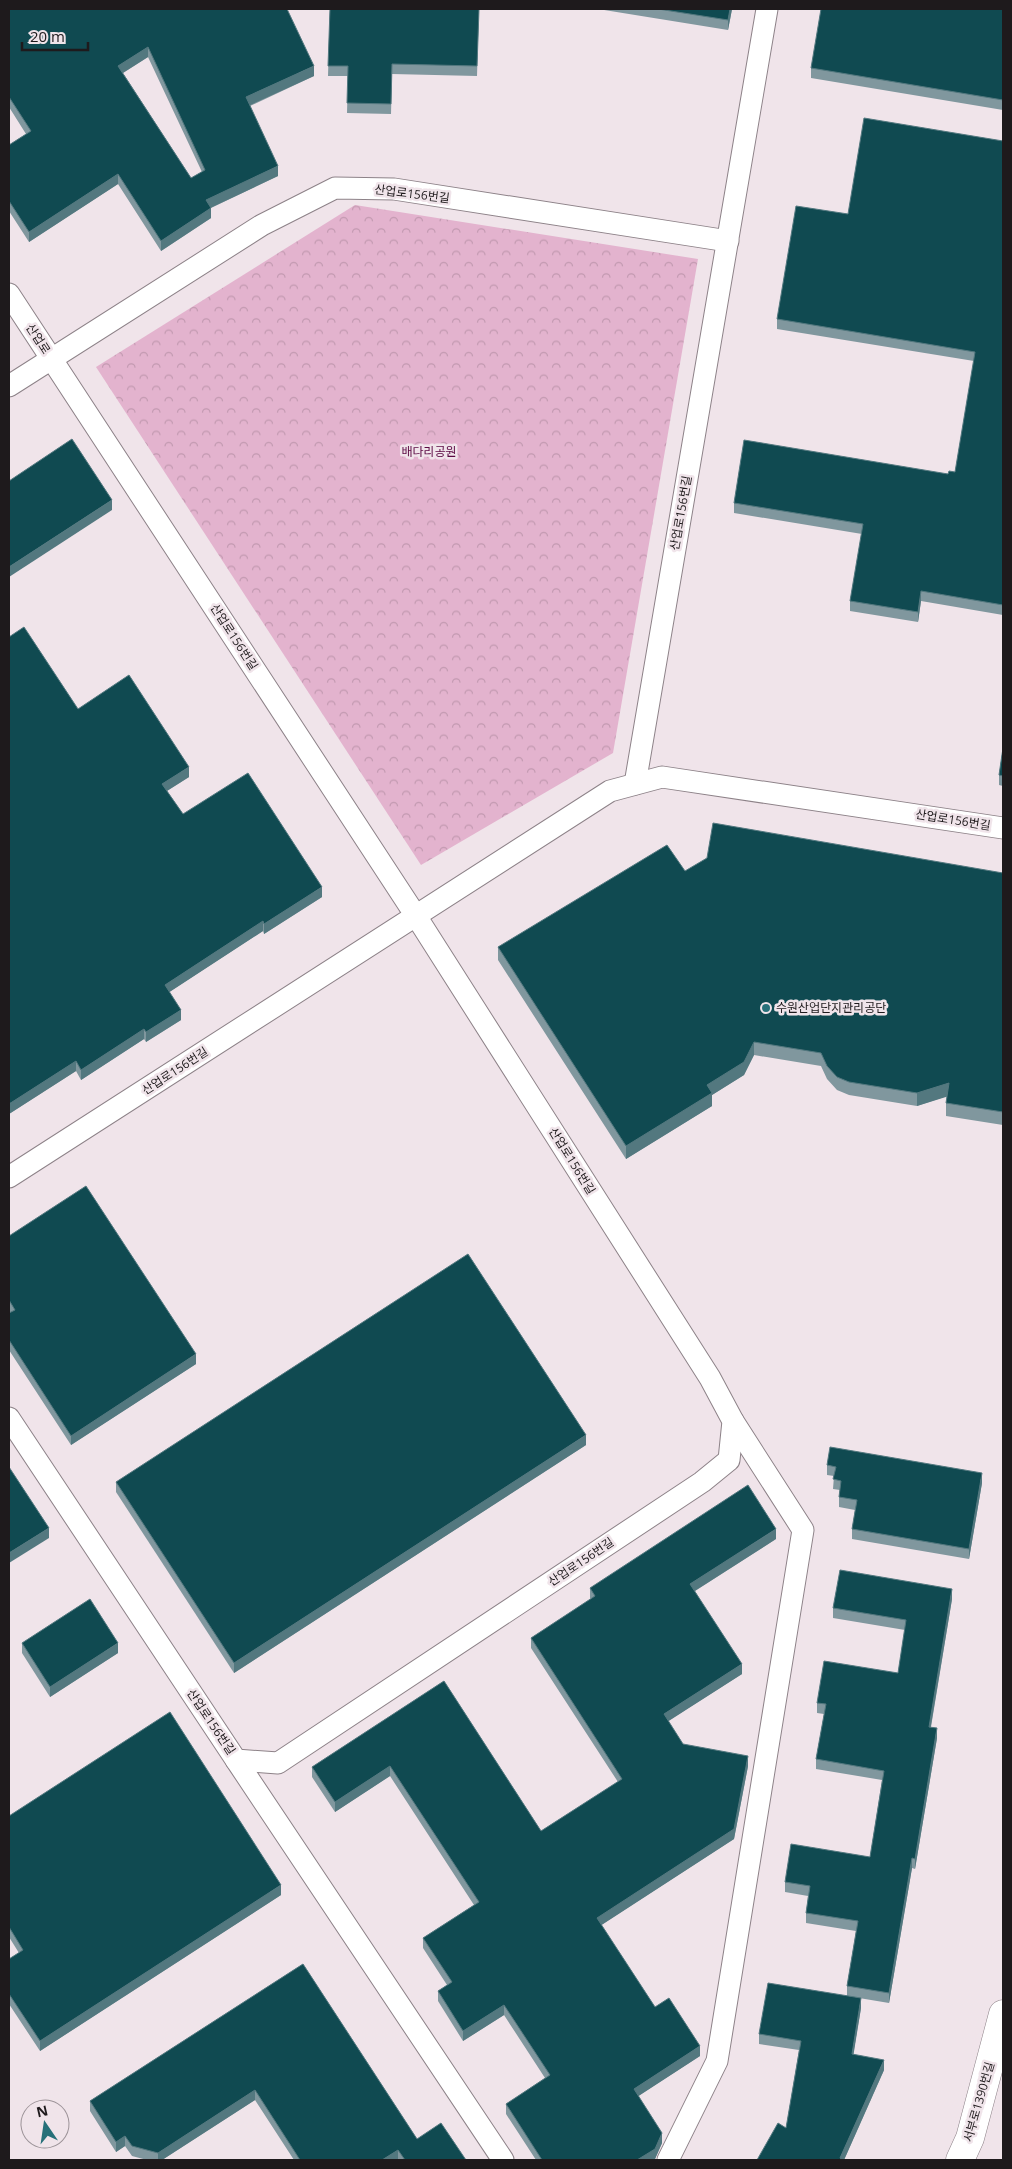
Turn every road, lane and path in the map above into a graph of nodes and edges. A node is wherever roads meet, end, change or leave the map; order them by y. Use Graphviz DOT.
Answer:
graph roads {
  1 [pos="767,9"];
  2 [pos="728,241"];
  3 [pos="9,294"];
  4 [pos="51,359"];
  5 [pos="9,386"];
  6 [pos="635,784"];
  7 [pos="1003,828"];
  8 [pos="416,916"];
  9 [pos="9,1177"];
  10 [pos="9,1418"];
  11 [pos="733,1421"];
  12 [pos="236,1760"];
  13 [pos="1003,2014"];
  14 [pos="503,2160"];
  15 [pos="668,2160"];
  16 [pos="960,2160"];
  1 -- 2 [label="street, 산업로156번길"];
  2 -- 4 [label="street, 산업로156번길"];
  2 -- 6 [label="street, 산업로156번길"];
  3 -- 4 [label="street, 산업로"];
  4 -- 5 [label="street, 산업로156번길"];
  4 -- 8 [label="street, 산업로156번길"];
  6 -- 7 [label="street, 산업로156번길"];
  6 -- 8 [label="street, 산업로156번길"];
  8 -- 9 [label="street, 산업로156번길"];
  8 -- 11 [label="street, 산업로156번길"];
  10 -- 12 [label="street, 산업로156번길"];
  11 -- 12 [label="street, 산업로156번길"];
  11 -- 15 [label="street"];
  12 -- 14 [label="street"];
  13 -- 16 [label="street, 서부로1390번길"];
}
